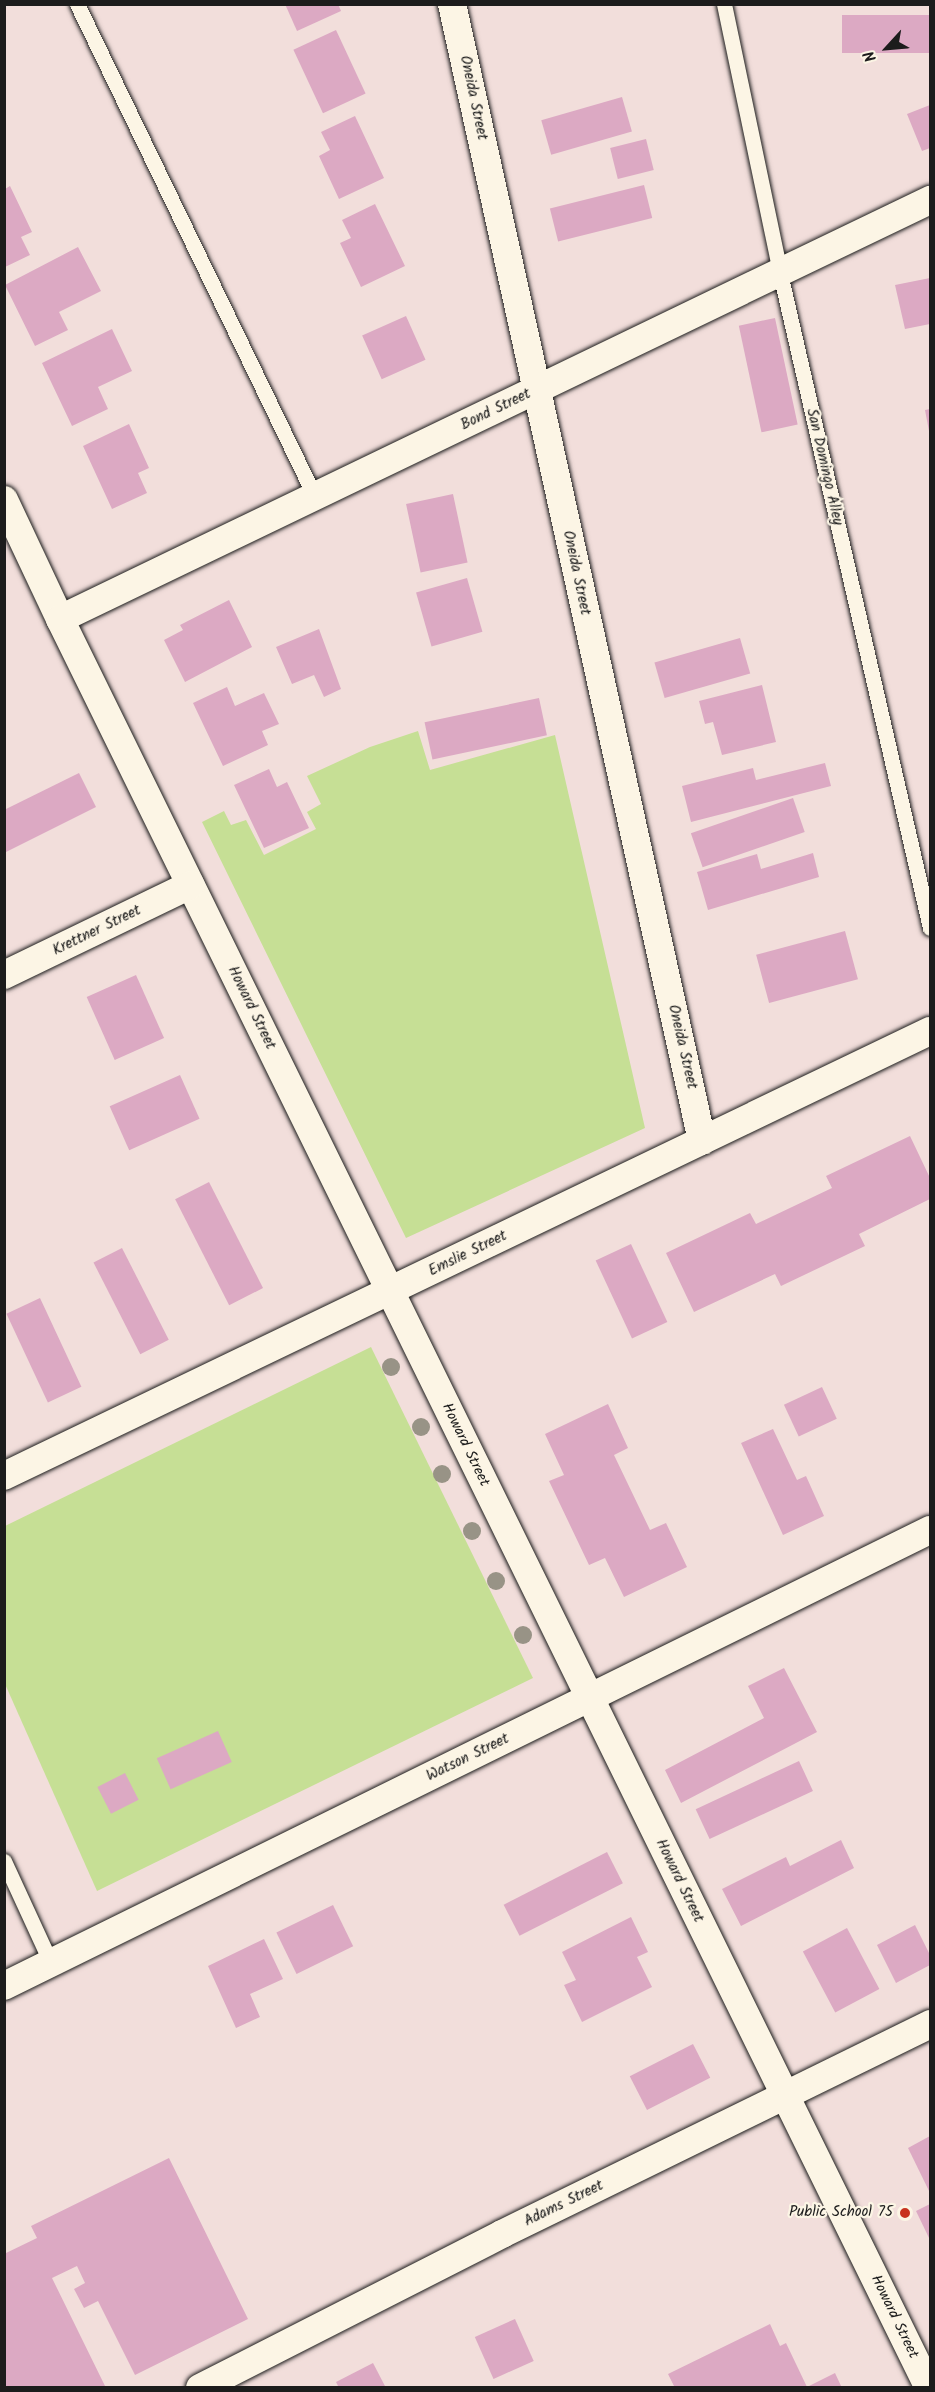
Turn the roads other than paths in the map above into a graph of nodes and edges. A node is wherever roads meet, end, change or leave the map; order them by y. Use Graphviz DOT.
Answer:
graph roads {
  1 [pos="77,4"];
  2 [pos="452,4"];
  3 [pos="724,4"];
  4 [pos="930,200"];
  5 [pos="780,273"];
  6 [pos="537,391"];
  7 [pos="315,497"];
  8 [pos="4,500"];
  9 [pos="60,619"];
  10 [pos="190,885"];
  11 [pos="930,928"];
  12 [pos="4,975"];
  13 [pos="930,1031"];
  14 [pos="702,1141"];
  15 [pos="389,1292"];
  16 [pos="4,1476"];
  17 [pos="930,1530"];
  18 [pos="589,1698"];
  19 [pos="4,1861"];
  20 [pos="51,1963"];
  21 [pos="4,1986"];
  22 [pos="930,2024"];
  23 [pos="785,2095"];
  24 [pos="200,2388"];
  25 [pos="929,2388"];
  1 -- 7 [label="lane"];
  2 -- 6 [label="street, Oneida Street"];
  3 -- 5 [label="lane, San Domingo Alley"];
  4 -- 5 [label="street, Bond Street"];
  5 -- 6 [label="street, Bond Street"];
  5 -- 11 [label="lane, San Domingo Alley"];
  6 -- 7 [label="street, Bond Street"];
  6 -- 14 [label="street, Oneida Street"];
  7 -- 9 [label="street, Bond Street"];
  8 -- 9 [label="street, Howard Street"];
  9 -- 10 [label="street, Howard Street"];
  10 -- 12 [label="street, Krettner Street"];
  10 -- 15 [label="street, Howard Street"];
  13 -- 14 [label="street, Emslie Street"];
  14 -- 15 [label="street, Emslie Street"];
  15 -- 16 [label="street, Emslie Street"];
  15 -- 18 [label="street, Howard Street"];
  17 -- 18 [label="street, Watson Street"];
  18 -- 20 [label="street, Watson Street"];
  18 -- 23 [label="street, Howard Street"];
  19 -- 20 [label="lane"];
  20 -- 21 [label="street, Watson Street"];
  22 -- 23 [label="street, Adams Street"];
  23 -- 24 [label="street, Adams Street"];
  23 -- 25 [label="street, Howard Street"];
}
